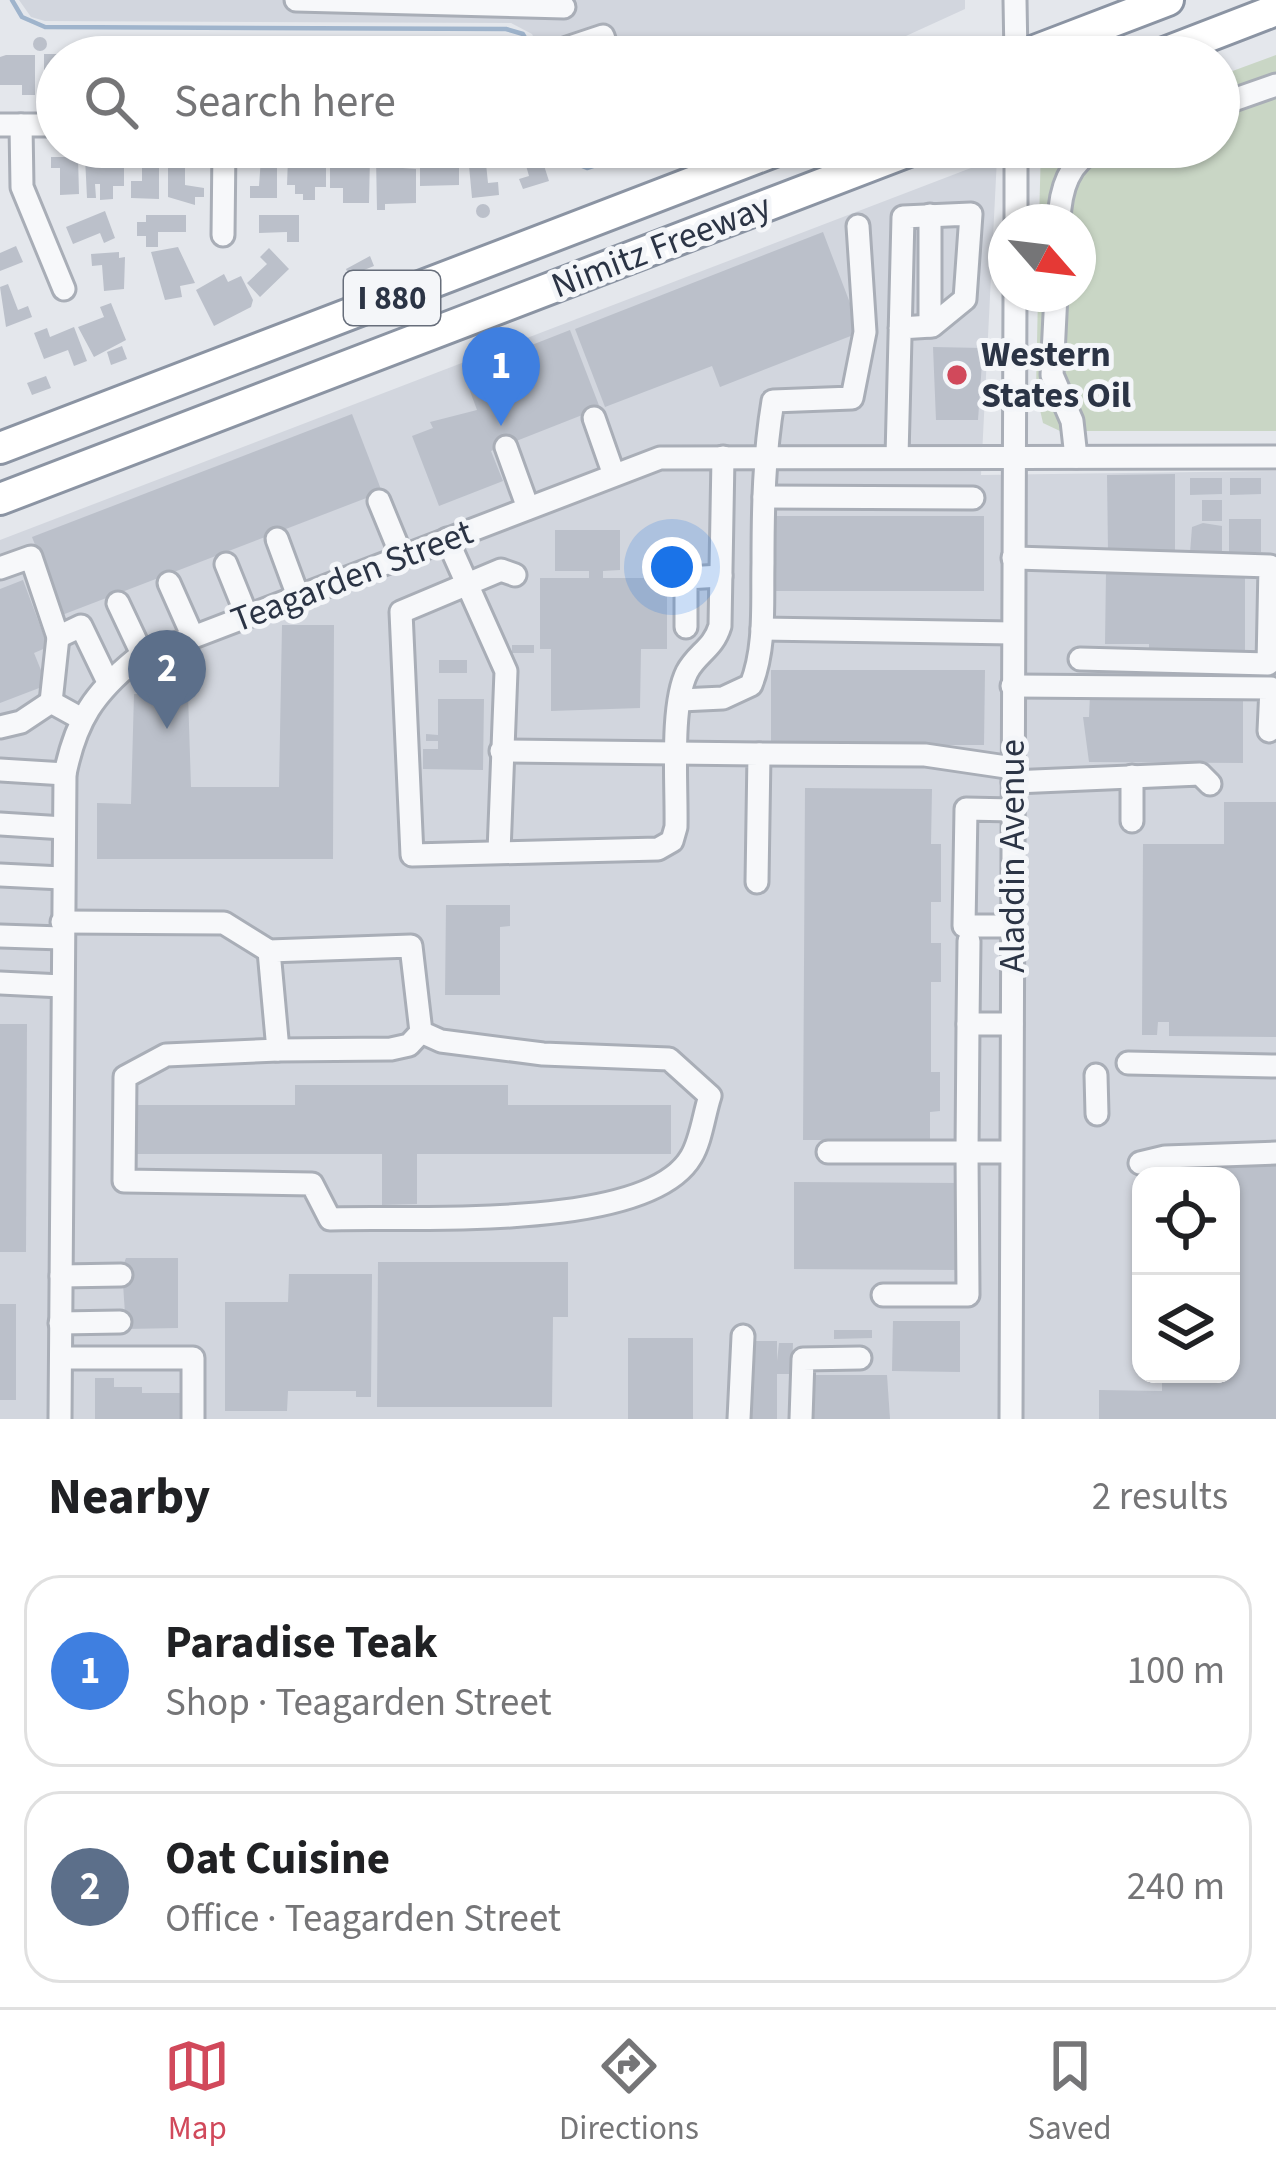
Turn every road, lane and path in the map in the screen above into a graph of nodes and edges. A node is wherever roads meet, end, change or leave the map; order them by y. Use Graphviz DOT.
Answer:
graph roads {
  1 [pos="296,0"];
  2 [pos="1016,0"];
  3 [pos="1168,0"];
  4 [pos="564,4"];
  5 [pos="1276,10"];
  6 [pos="567,36"];
  7 [pos="1017,36"];
  8 [pos="1073,36"];
  9 [pos="1209,36"];
  10 [pos="1276,85"];
  11 [pos="1240,98"];
  12 [pos="10,125"];
  13 [pos="224,168"];
  14 [pos="730,168"];
  15 [pos="864,168"];
  16 [pos="1016,168"];
  17 [pos="1073,168"];
  18 [pos="1016,204"];
  19 [pos="1062,204"];
  20 [pos="930,215"];
  21 [pos="858,226"];
  22 [pos="224,235"];
  23 [pos="64,289"];
  24 [pos="1015,312"];
  25 [pos="1055,312"];
  26 [pos="930,326"];
  27 [pos="900,328"];
  28 [pos="594,418"];
  29 [pos="506,447"];
  30 [pos="0,448"];
  31 [pos="764,457"];
  32 [pos="905,457"];
  33 [pos="1013,457"];
  34 [pos="1076,457"];
  35 [pos="1276,457"];
  36 [pos="723,458"];
  37 [pos="614,475"];
  38 [pos="764,497"];
  39 [pos="912,498"];
  40 [pos="974,498"];
  41 [pos="0,500"];
  42 [pos="379,501"];
  43 [pos="528,508"];
  44 [pos="434,537"];
  45 [pos="278,539"];
  46 [pos="402,557"];
  47 [pos="1013,558"];
  48 [pos="226,564"];
  49 [pos="0,568"];
  50 [pos="515,574"];
  51 [pos="721,576"];
  52 [pos="170,583"];
  53 [pos="465,585"];
  54 [pos="298,596"];
  55 [pos="118,603"];
  56 [pos="247,616"];
  57 [pos="686,627"];
  58 [pos="762,628"];
  59 [pos="1012,633"];
  60 [pos="58,637"];
  61 [pos="194,638"];
  62 [pos="143,656"];
  63 [pos="1081,659"];
  64 [pos="108,682"];
  65 [pos="1012,686"];
  66 [pos="681,700"];
  67 [pos="51,702"];
  68 [pos="80,718"];
  69 [pos="0,727"];
  70 [pos="1269,731"];
  71 [pos="502,751"];
  72 [pos="759,754"];
  73 [pos="678,755"];
  74 [pos="0,770"];
  75 [pos="65,774"];
  76 [pos="1013,774"];
  77 [pos="1132,776"];
  78 [pos="1210,784"];
  79 [pos="1013,810"];
  80 [pos="1132,821"];
  81 [pos="0,824"];
  82 [pos="64,828"];
  83 [pos="499,852"];
  84 [pos="0,875"];
  85 [pos="62,878"];
  86 [pos="757,882"];
  87 [pos="1012,926"];
  88 [pos="62,930"];
  89 [pos="0,936"];
  90 [pos="969,941"];
  91 [pos="269,951"];
  92 [pos="0,983"];
  93 [pos="62,986"];
  94 [pos="968,1024"];
  95 [pos="1012,1024"];
  96 [pos="421,1032"];
  97 [pos="278,1050"];
  98 [pos="1128,1063"];
  99 [pos="1276,1066"];
  100 [pos="1096,1075"];
  101 [pos="1097,1114"];
  102 [pos="828,1152"];
  103 [pos="967,1152"];
  104 [pos="1011,1152"];
  105 [pos="1276,1154"];
  106 [pos="1140,1163"];
  107 [pos="968,1246"];
  108 [pos="1011,1248"];
  109 [pos="122,1275"];
  110 [pos="61,1276"];
  111 [pos="884,1295"];
  112 [pos="120,1322"];
  113 [pos="60,1323"];
  114 [pos="743,1336"];
  115 [pos="61,1358"];
  116 [pos="860,1358"];
  117 [pos="60,1419"];
  118 [pos="193,1419"];
  119 [pos="740,1419"];
  120 [pos="802,1419"];
  121 [pos="1011,1419"];
  1 -- 4 [label="street"];
  2 -- 7 [label="street"];
  3 -- 8 [label="highway"];
  4 -- 6 [label="street"];
  5 -- 9 [label="highway"];
  10 -- 11 [label="street"];
  12 -- 23 [label="street"];
  13 -- 22 [label="street"];
  14 -- 30 [label="highway, Nimitz Freeway / I 880"];
  15 -- 41 [label="highway, Nimitz Freeway / I 880"];
  16 -- 18 [label="street"];
  17 -- 19 [label="street"];
  20 -- 26 [label="street"];
  20 -- 26 [label="street"];
  20 -- 27 [label="street"];
  21 -- 31 [label="street"];
  24 -- 33 [label="street, Aladdin Avenue"];
  25 -- 34 [label="street"];
  26 -- 27 [label="street"];
  27 -- 32 [label="street"];
  28 -- 37 [label="street"];
  29 -- 43 [label="street"];
  31 -- 32 [label="street, Teagarden Street"];
  31 -- 36 [label="street, Teagarden Street"];
  31 -- 38 [label="street"];
  32 -- 33 [label="street, Teagarden Street"];
  32 -- 39 [label="street"];
  33 -- 34 [label="street, Teagarden Street"];
  33 -- 47 [label="street, Aladdin Avenue"];
  34 -- 35 [label="street, Teagarden Street"];
  36 -- 37 [label="street, Teagarden Street"];
  36 -- 51 [label="street"];
  37 -- 43 [label="street, Teagarden Street"];
  38 -- 39 [label="street"];
  38 -- 58 [label="street"];
  39 -- 40 [label="street"];
  42 -- 46 [label="street"];
  43 -- 44 [label="street, Teagarden Street"];
  44 -- 46 [label="street, Teagarden Street"];
  44 -- 53 [label="street"];
  45 -- 54 [label="street"];
  46 -- 54 [label="street, Teagarden Street"];
  47 -- 59 [label="street, Aladdin Avenue"];
  47 -- 63 [label="street"];
  48 -- 56 [label="street"];
  49 -- 60 [label="street"];
  50 -- 53 [label="street"];
  51 -- 57 [label="street"];
  51 -- 66 [label="street"];
  52 -- 61 [label="street"];
  53 -- 71 [label="street"];
  53 -- 83 [label="street"];
  54 -- 56 [label="street, Teagarden Street"];
  55 -- 62 [label="street"];
  56 -- 61 [label="street, Teagarden Street"];
  58 -- 59 [label="street"];
  58 -- 66 [label="street"];
  59 -- 65 [label="street, Aladdin Avenue"];
  60 -- 64 [label="street"];
  60 -- 67 [label="street"];
  61 -- 62 [label="street, Teagarden Street"];
  62 -- 64 [label="street, Teagarden Street"];
  64 -- 68 [label="street, Teagarden Street"];
  65 -- 70 [label="street"];
  65 -- 76 [label="street, Aladdin Avenue"];
  66 -- 73 [label="street"];
  67 -- 68 [label="street"];
  67 -- 69 [label="street"];
  68 -- 75 [label="street, Teagarden Street"];
  71 -- 73 [label="street"];
  71 -- 83 [label="street"];
  72 -- 73 [label="street"];
  72 -- 76 [label="street"];
  72 -- 86 [label="street"];
  73 -- 83 [label="street"];
  74 -- 75 [label="street"];
  75 -- 82 [label="street, Teagarden Street"];
  76 -- 77 [label="street"];
  76 -- 79 [label="street, Aladdin Avenue"];
  77 -- 78 [label="street"];
  77 -- 80 [label="street"];
  79 -- 87 [label="street, Aladdin Avenue"];
  79 -- 87 [label="street"];
  81 -- 82 [label="street"];
  82 -- 85 [label="street, Teagarden Street"];
  84 -- 85 [label="street"];
  85 -- 88 [label="street, Teagarden Street"];
  87 -- 95 [label="street, Aladdin Avenue"];
  88 -- 89 [label="street"];
  88 -- 91 [label="street"];
  88 -- 93 [label="street, Teagarden Street"];
  90 -- 94 [label="street"];
  91 -- 96 [label="street"];
  91 -- 97 [label="street"];
  92 -- 93 [label="street"];
  93 -- 110 [label="street, Teagarden Street"];
  94 -- 95 [label="street"];
  94 -- 103 [label="street"];
  95 -- 104 [label="street, Aladdin Avenue"];
  96 -- 97 [label="street"];
  96 -- 97 [label="street"];
  98 -- 99 [label="street"];
  100 -- 101 [label="street"];
  102 -- 103 [label="street"];
  103 -- 104 [label="street"];
  103 -- 107 [label="street"];
  104 -- 108 [label="street, Aladdin Avenue"];
  105 -- 106 [label="street"];
  107 -- 108 [label="street"];
  107 -- 111 [label="street"];
  108 -- 121 [label="street, Aladdin Avenue"];
  109 -- 110 [label="street"];
  110 -- 113 [label="street, Teagarden Street"];
  112 -- 113 [label="street"];
  113 -- 115 [label="street, Teagarden Street"];
  114 -- 119 [label="street"];
  115 -- 117 [label="street, Teagarden Street"];
  115 -- 118 [label="street"];
  116 -- 120 [label="street"];
}
